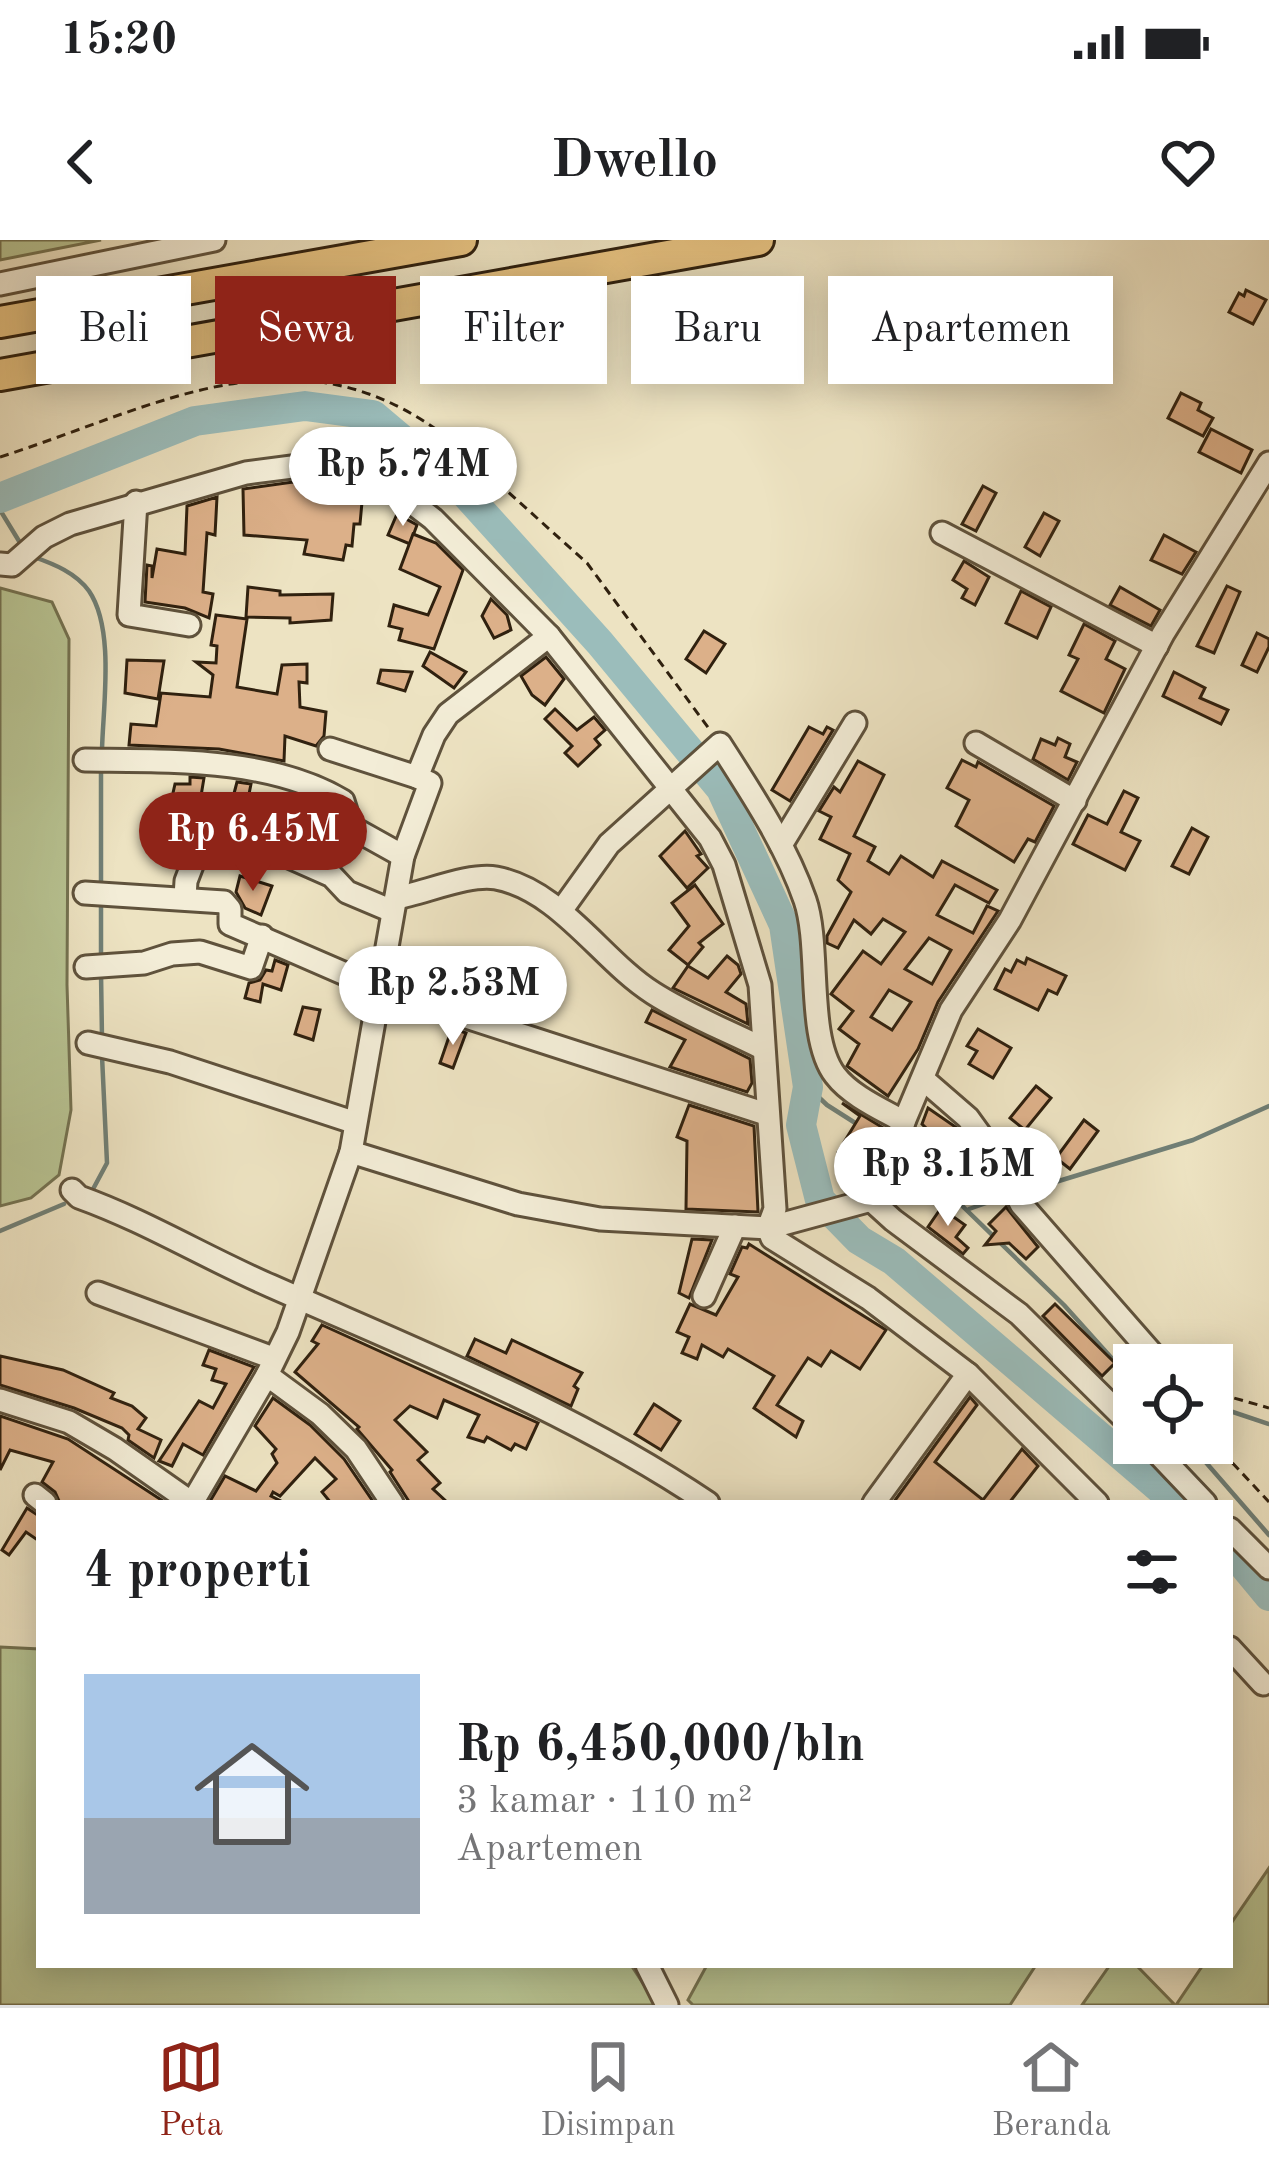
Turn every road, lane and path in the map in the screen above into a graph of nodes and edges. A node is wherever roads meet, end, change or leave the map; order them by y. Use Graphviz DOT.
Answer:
graph roads {
  1 [pos="214,240"];
  2 [pos="461,240"];
  3 [pos="758,240"];
  4 [pos="0,284"];
  5 [pos="0,322"];
  6 [pos="0,375"];
  7 [pos="1269,463"];
  8 [pos="136,502"];
  9 [pos="942,533"];
  10 [pos="0,564"];
  11 [pos="189,625"];
  12 [pos="549,636"];
  13 [pos="1157,646"];
  14 [pos="855,723"];
  15 [pos="976,743"];
  16 [pos="330,749"];
  17 [pos="85,760"];
  18 [pos="417,778"];
  19 [pos="673,787"];
  20 [pos="1075,801"];
  21 [pos="781,844"];
  22 [pos="404,856"];
  23 [pos="96,893"];
  24 [pos="185,898"];
  25 [pos="394,905"];
  26 [pos="562,911"];
  27 [pos="262,936"];
  28 [pos="97,966"];
  29 [pos="380,988"];
  30 [pos="97,1045"];
  31 [pos="762,1048"];
  32 [pos="923,1078"];
  33 [pos="766,1114"];
  34 [pos="353,1121"];
  35 [pos="902,1129"];
  36 [pos="351,1152"];
  37 [pos="72,1190"];
  38 [pos="869,1197"];
  39 [pos="735,1226"];
  40 [pos="768,1228"];
  41 [pos="98,1293"];
  42 [pos="704,1296"];
  43 [pos="302,1300"];
  44 [pos="1145,1344"];
  45 [pos="270,1366"];
  46 [pos="968,1374"];
  47 [pos="1233,1397"];
  48 [pos="0,1400"];
  49 [pos="1113,1407"];
  50 [pos="1269,1408"];
  51 [pos="1233,1463"];
  52 [pos="1168,1464"];
  53 [pos="188,1500"];
  54 [pos="194,1500"];
  55 [pos="390,1500"];
  56 [pos="703,1500"];
  57 [pos="876,1500"];
  58 [pos="1094,1500"];
  59 [pos="1202,1500"];
  60 [pos="1269,1502"];
  61 [pos="1233,1532"];
  62 [pos="1269,1568"];
  63 [pos="1233,1651"];
  64 [pos="1263,1684"];
  65 [pos="648,1968"];
  66 [pos="667,2005"];
  1 -- 4 [label="street"];
  2 -- 5 [label="highway"];
  3 -- 6 [label="highway"];
  7 -- 13 [label="street"];
  8 -- 10 [label="street"];
  8 -- 11 [label="street"];
  8 -- 12 [label="street"];
  9 -- 13 [label="street"];
  12 -- 18 [label="street"];
  12 -- 19 [label="street"];
  13 -- 20 [label="street"];
  14 -- 21 [label="street"];
  15 -- 20 [label="street"];
  16 -- 18 [label="street"];
  17 -- 22 [label="street"];
  18 -- 22 [label="street"];
  19 -- 21 [label="street"];
  19 -- 26 [label="street"];
  19 -- 31 [label="street"];
  20 -- 32 [label="street"];
  21 -- 35 [label="street"];
  22 -- 25 [label="street"];
  23 -- 24 [label="street"];
  24 -- 25 [label="street"];
  24 -- 27 [label="street"];
  25 -- 26 [label="street"];
  25 -- 29 [label="street"];
  26 -- 31 [label="street"];
  27 -- 28 [label="street"];
  27 -- 29 [label="street"];
  29 -- 33 [label="street"];
  29 -- 34 [label="street"];
  30 -- 34 [label="street"];
  31 -- 33 [label="street"];
  32 -- 35 [label="street"];
  32 -- 44 [label="street"];
  33 -- 40 [label="street"];
  34 -- 36 [label="street"];
  35 -- 38 [label="street"];
  36 -- 39 [label="street"];
  36 -- 43 [label="street"];
  37 -- 43 [label="street"];
  38 -- 40 [label="street"];
  38 -- 49 [label="street"];
  39 -- 40 [label="street"];
  39 -- 42 [label="street"];
  40 -- 46 [label="street"];
  41 -- 45 [label="street"];
  43 -- 45 [label="street"];
  43 -- 56 [label="street"];
  45 -- 54 [label="street"];
  45 -- 55 [label="street"];
  46 -- 57 [label="street"];
  46 -- 58 [label="street"];
  47 -- 50 [label="path"];
  48 -- 53 [label="street"];
  51 -- 60 [label="path"];
  52 -- 59 [label="street"];
  61 -- 62 [label="street"];
  63 -- 64 [label="street"];
  65 -- 66 [label="street"];
}
